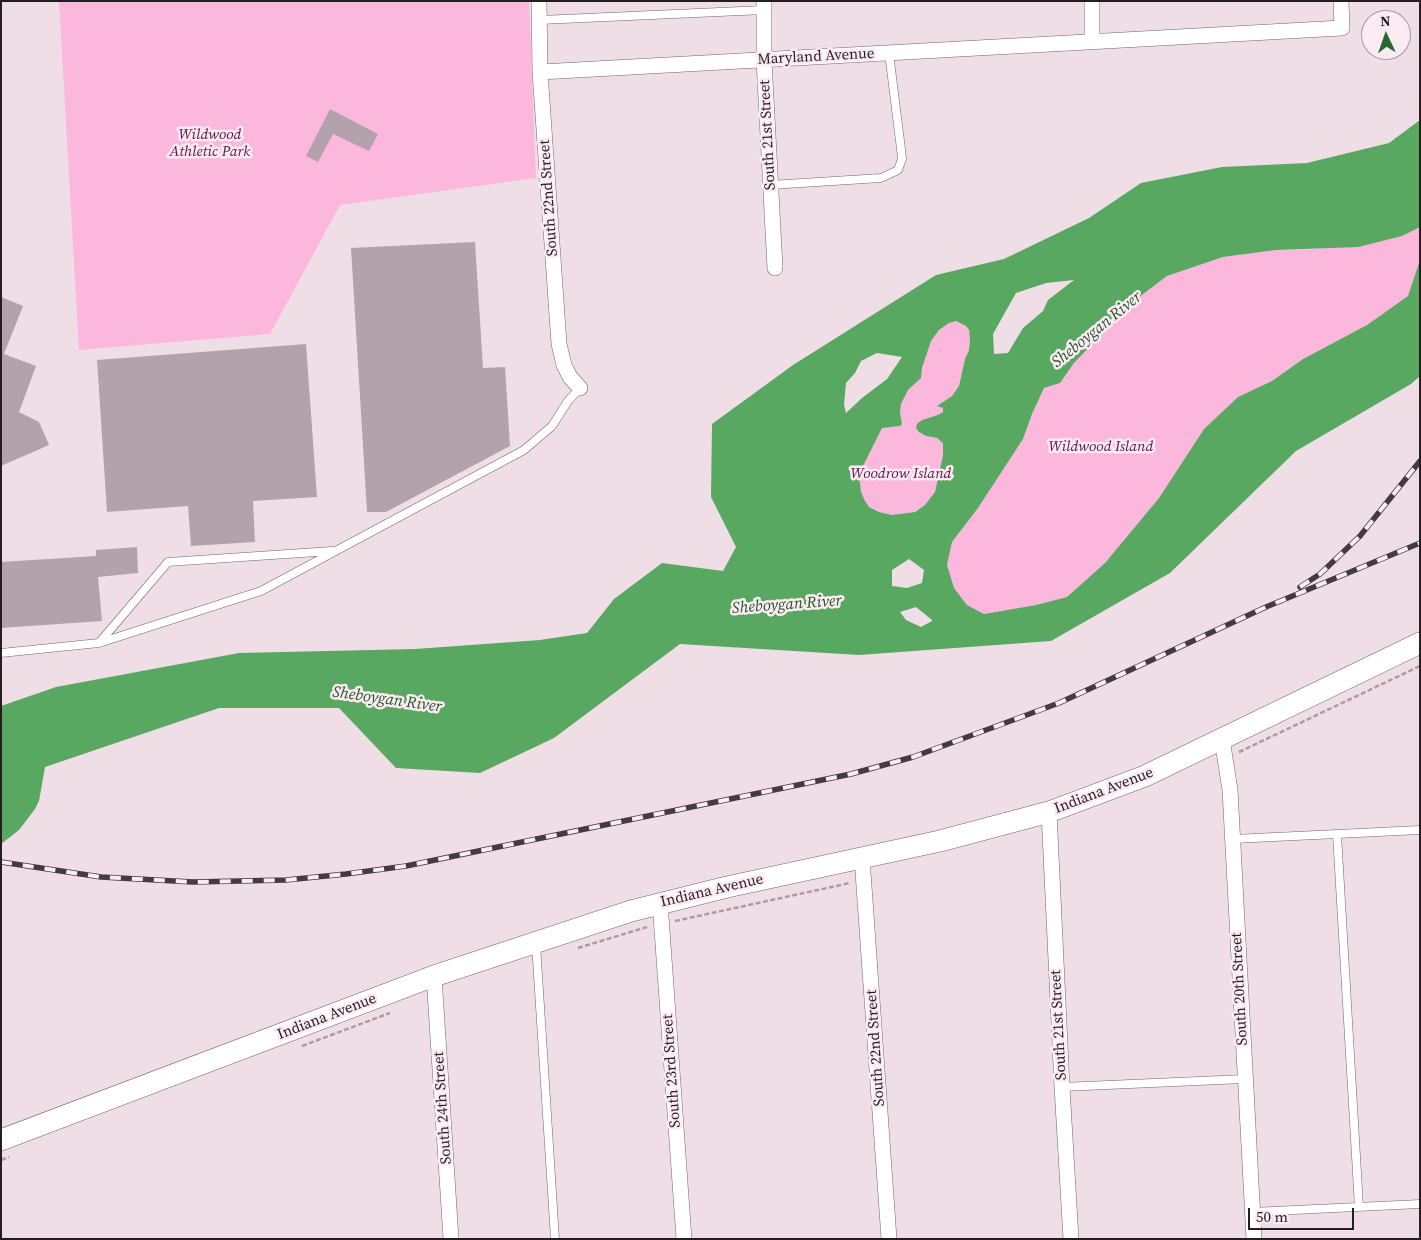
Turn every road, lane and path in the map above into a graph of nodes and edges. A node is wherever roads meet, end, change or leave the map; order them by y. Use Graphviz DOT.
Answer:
graph roads {
  1 [pos="539,1"];
  2 [pos="1092,1"];
  3 [pos="1341,1"];
  4 [pos="764,6"];
  5 [pos="540,20"];
  6 [pos="1092,41"];
  7 [pos="889,53"];
  8 [pos="764,60"];
  9 [pos="540,72"];
  10 [pos="770,185"];
  11 [pos="775,268"];
  12 [pos="580,388"];
  13 [pos="337,550"];
  14 [pos="99,643"];
  15 [pos="1420,643"];
  16 [pos="1,653"];
  17 [pos="1222,739"];
  18 [pos="1049,812"];
  19 [pos="1420,830"];
  20 [pos="1337,834"];
  21 [pos="1233,839"];
  22 [pos="862,858"];
  23 [pos="864,880"];
  24 [pos="660,902"];
  25 [pos="662,924"];
  26 [pos="536,942"];
  27 [pos="576,949"];
  28 [pos="434,976"];
  29 [pos="1244,1079"];
  30 [pos="1062,1087"];
  31 [pos="1,1140"];
  32 [pos="1420,1204"];
  33 [pos="1359,1206"];
  34 [pos="1252,1212"];
  35 [pos="451,1239"];
  36 [pos="555,1239"];
  37 [pos="684,1239"];
  38 [pos="889,1239"];
  39 [pos="1071,1239"];
  40 [pos="1254,1239"];
  1 -- 5 [label="street, South 22nd Street"];
  2 -- 6 [label="street"];
  3 -- 6 [label="street, Maryland Avenue"];
  4 -- 5 [label="lane"];
  4 -- 8 [label="street, South 21st Street"];
  5 -- 9 [label="street, South 22nd Street"];
  6 -- 7 [label="street, Maryland Avenue"];
  7 -- 8 [label="street, Maryland Avenue"];
  7 -- 10 [label="lane"];
  8 -- 9 [label="street, Maryland Avenue"];
  8 -- 10 [label="street, South 21st Street"];
  9 -- 12 [label="street, South 22nd Street"];
  10 -- 11 [label="street, South 21st Street"];
  12 -- 13 [label="lane"];
  13 -- 14 [label="lane"];
  13 -- 14 [label="lane"];
  14 -- 16 [label="lane"];
  15 -- 17 [label="main road, Indiana Avenue"];
  17 -- 18 [label="main road, Indiana Avenue"];
  17 -- 21 [label="street, South 20th Street"];
  18 -- 22 [label="main road, Indiana Avenue"];
  18 -- 30 [label="street, South 21st Street"];
  19 -- 20 [label="lane"];
  20 -- 21 [label="lane"];
  20 -- 33 [label="lane"];
  21 -- 29 [label="street, South 20th Street"];
  22 -- 23 [label="street, South 22nd Street"];
  22 -- 24 [label="main road, Indiana Avenue"];
  23 -- 25 [label="path"];
  23 -- 38 [label="street, South 22nd Street"];
  24 -- 25 [label="street, South 23rd Street"];
  24 -- 26 [label="main road, Indiana Avenue"];
  25 -- 27 [label="path"];
  25 -- 37 [label="street, South 23rd Street"];
  26 -- 28 [label="main road, Indiana Avenue"];
  26 -- 36 [label="lane"];
  28 -- 31 [label="main road, Indiana Avenue"];
  28 -- 35 [label="street, South 24th Street"];
  29 -- 30 [label="lane"];
  29 -- 34 [label="street, South 20th Street"];
  30 -- 39 [label="street, South 21st Street"];
  32 -- 33 [label="lane"];
  33 -- 34 [label="lane"];
  34 -- 40 [label="street, South 20th Street"];
}
